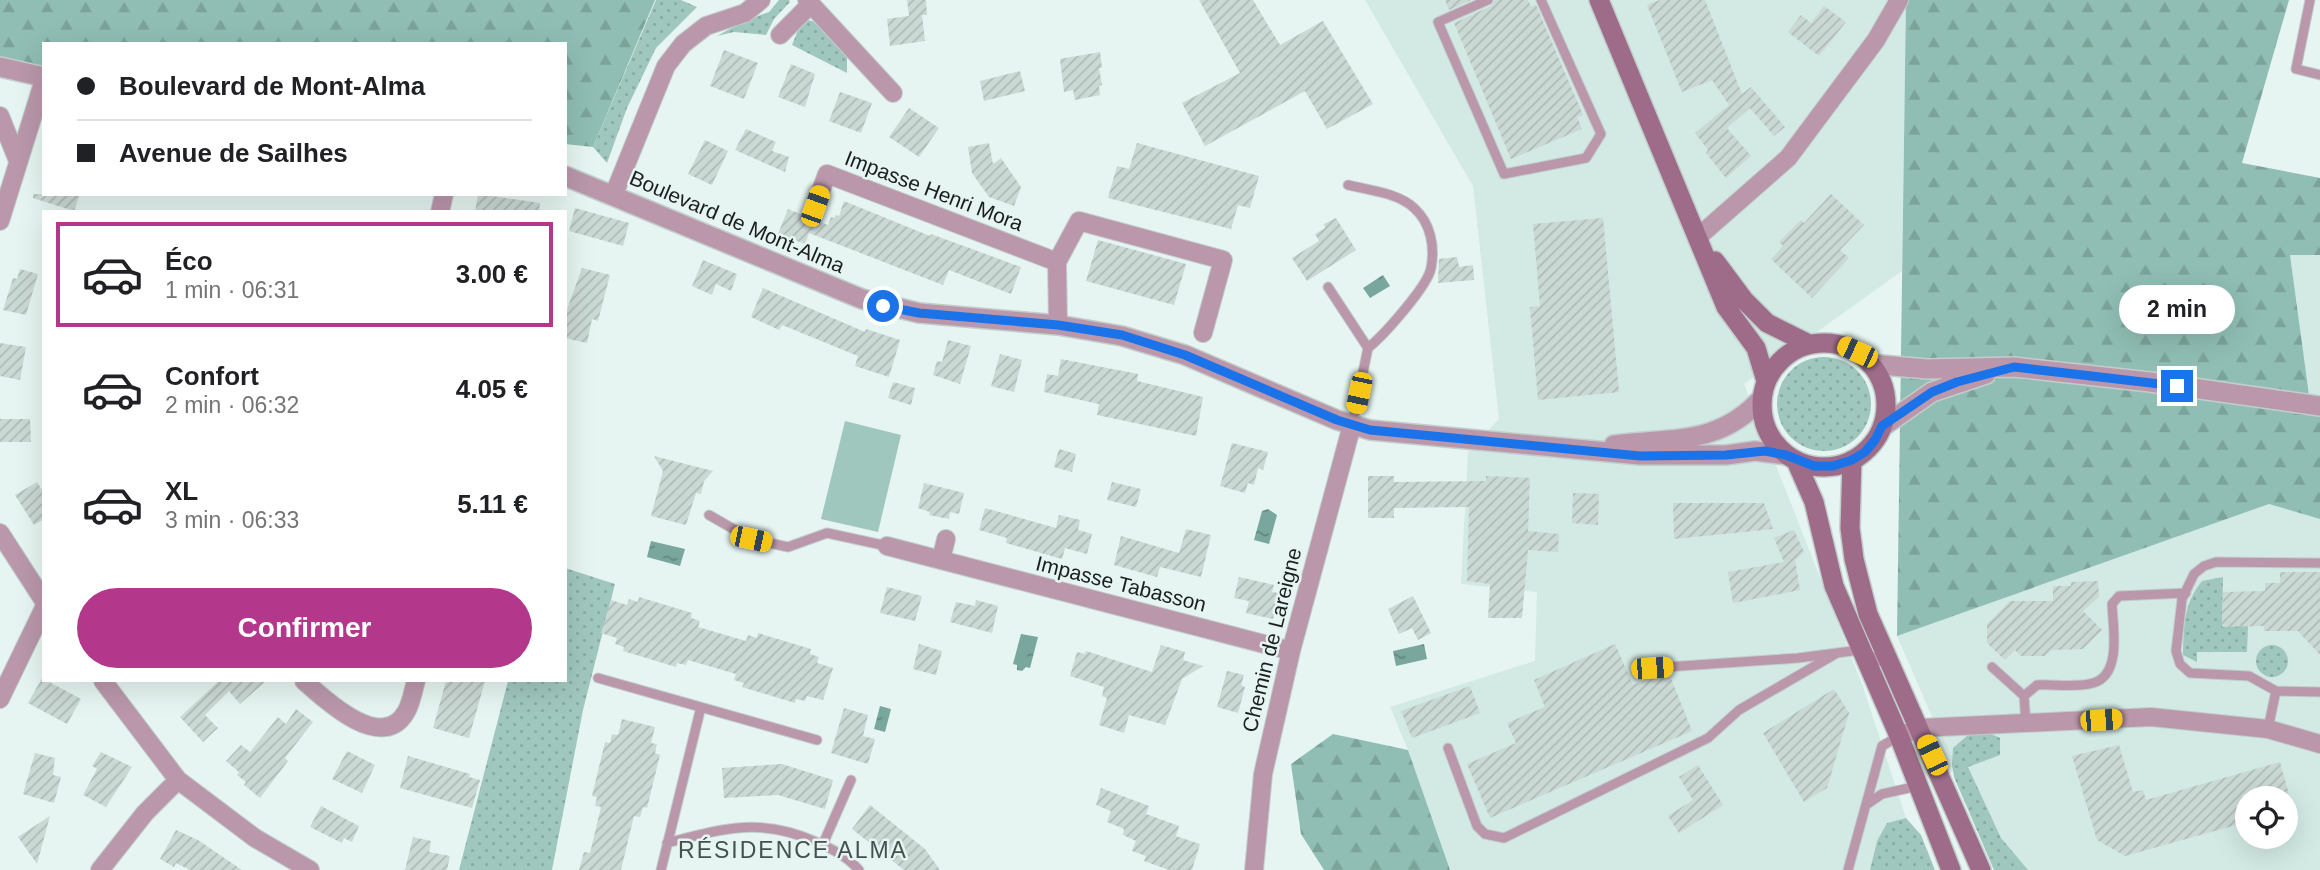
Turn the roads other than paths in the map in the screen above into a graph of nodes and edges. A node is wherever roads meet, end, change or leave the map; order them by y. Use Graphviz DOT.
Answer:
graph roads {
  1 [pos="761,0"];
  2 [pos="1488,0"];
  3 [pos="1541,0"];
  4 [pos="1598,0"];
  5 [pos="1899,0"];
  6 [pos="2310,0"];
  7 [pos="809,2"];
  8 [pos="780,35"];
  9 [pos="0,67"];
  10 [pos="2320,75"];
  11 [pos="42,78"];
  12 [pos="42,84"];
  13 [pos="893,93"];
  14 [pos="0,116"];
  15 [pos="18,161"];
  16 [pos="567,177"];
  17 [pos="1348,185"];
  18 [pos="614,194"];
  19 [pos="815,206"];
  20 [pos="0,221"];
  21 [pos="1698,237"];
  22 [pos="1057,262"];
  23 [pos="1328,287"];
  24 [pos="1058,325"];
  25 [pos="1203,333"];
  26 [pos="1809,344"];
  27 [pos="1368,348"];
  28 [pos="1870,364"];
  29 [pos="2014,367"];
  30 [pos="1763,390"];
  31 [pos="2320,406"];
  32 [pos="1352,425"];
  33 [pos="1882,426"];
  34 [pos="1585,449"];
  35 [pos="1791,458"];
  36 [pos="1852,460"];
  37 [pos="709,515"];
  38 [pos="946,539"];
  39 [pos="3,544"];
  40 [pos="887,546"];
  41 [pos="941,560"];
  42 [pos="2320,563"];
  43 [pos="2186,593"];
  44 [pos="42,598"];
  45 [pos="42,612"];
  46 [pos="1860,650"];
  47 [pos="1291,651"];
  48 [pos="1837,653"];
  49 [pos="1893,667"];
  50 [pos="1992,667"];
  51 [pos="1652,668"];
  52 [pos="598,678"];
  53 [pos="104,682"];
  54 [pos="305,682"];
  55 [pos="416,682"];
  56 [pos="2276,691"];
  57 [pos="2320,692"];
  58 [pos="2024,696"];
  59 [pos="0,699"];
  60 [pos="701,707"];
  61 [pos="2026,724"];
  62 [pos="1920,728"];
  63 [pos="2268,729"];
  64 [pos="1899,736"];
  65 [pos="817,740"];
  66 [pos="2320,744"];
  67 [pos="1447,748"];
  68 [pos="178,780"];
  69 [pos="852,780"];
  70 [pos="1918,786"];
  71 [pos="1866,806"];
  72 [pos="667,844"];
  73 [pos="822,844"];
  74 [pos="100,870"];
  75 [pos="310,870"];
  76 [pos="661,870"];
  77 [pos="859,870"];
  78 [pos="1254,870"];
  79 [pos="1848,870"];
  80 [pos="1951,870"];
  81 [pos="1981,870"];
  1 -- 18 [label="street"];
  2 -- 3 [label="lane"];
  4 -- 21 [label="main road"];
  5 -- 21 [label="street"];
  6 -- 10 [label="lane"];
  7 -- 8 [label="street"];
  7 -- 13 [label="street"];
  9 -- 11 [label="street"];
  12 -- 15 [label="street"];
  14 -- 15 [label="street"];
  15 -- 20 [label="street"];
  16 -- 18 [label="street, Boulevard de Mont-Alma"];
  17 -- 27 [label="lane"];
  18 -- 24 [label="street, Boulevard de Mont-Alma"];
  19 -- 22 [label="street, Impasse Henri Mora"];
  21 -- 26 [label="main road"];
  21 -- 30 [label="main road"];
  22 -- 24 [label="street"];
  22 -- 25 [label="street"];
  23 -- 27 [label="lane"];
  24 -- 32 [label="street, Boulevard de Mont-Alma"];
  26 -- 28 [label="main road"];
  26 -- 30 [label="main road"];
  27 -- 32 [label="lane"];
  28 -- 29 [label="street"];
  28 -- 33 [label="main road"];
  29 -- 31 [label="street"];
  29 -- 33 [label="street"];
  30 -- 34 [label="street, Boulevard de Mont-Alma"];
  30 -- 35 [label="main road"];
  32 -- 34 [label="street, Boulevard de Mont-Alma"];
  32 -- 47 [label="street, Chemin de Lareigne"];
  33 -- 36 [label="main road"];
  34 -- 35 [label="street, Boulevard de Mont-Alma"];
  35 -- 36 [label="main road"];
  35 -- 46 [label="main road"];
  36 -- 49 [label="main road"];
  37 -- 40 [label="lane"];
  38 -- 41 [label="street"];
  39 -- 44 [label="street"];
  40 -- 41 [label="street, Impasse Tabasson"];
  41 -- 47 [label="street, Impasse Tabasson"];
  42 -- 43 [label="lane"];
  43 -- 56 [label="lane"];
  43 -- 58 [label="lane"];
  45 -- 59 [label="street"];
  46 -- 48 [label="lane"];
  46 -- 49 [label="lane"];
  46 -- 64 [label="main road"];
  47 -- 78 [label="street, Chemin de Lareigne"];
  48 -- 51 [label="lane"];
  48 -- 67 [label="lane"];
  49 -- 62 [label="main road"];
  50 -- 58 [label="lane"];
  52 -- 60 [label="lane"];
  53 -- 68 [label="street"];
  54 -- 55 [label="street"];
  56 -- 57 [label="lane"];
  56 -- 63 [label="lane"];
  58 -- 61 [label="lane"];
  60 -- 65 [label="lane"];
  60 -- 72 [label="lane"];
  61 -- 62 [label="street"];
  61 -- 63 [label="street"];
  62 -- 64 [label="street"];
  62 -- 81 [label="main road"];
  63 -- 66 [label="street"];
  64 -- 70 [label="main road"];
  64 -- 71 [label="lane"];
  68 -- 74 [label="street"];
  68 -- 75 [label="street"];
  69 -- 73 [label="lane"];
  70 -- 71 [label="lane"];
  70 -- 80 [label="main road"];
  71 -- 79 [label="lane"];
  72 -- 73 [label="lane"];
  72 -- 76 [label="lane"];
  73 -- 77 [label="lane"];
}
